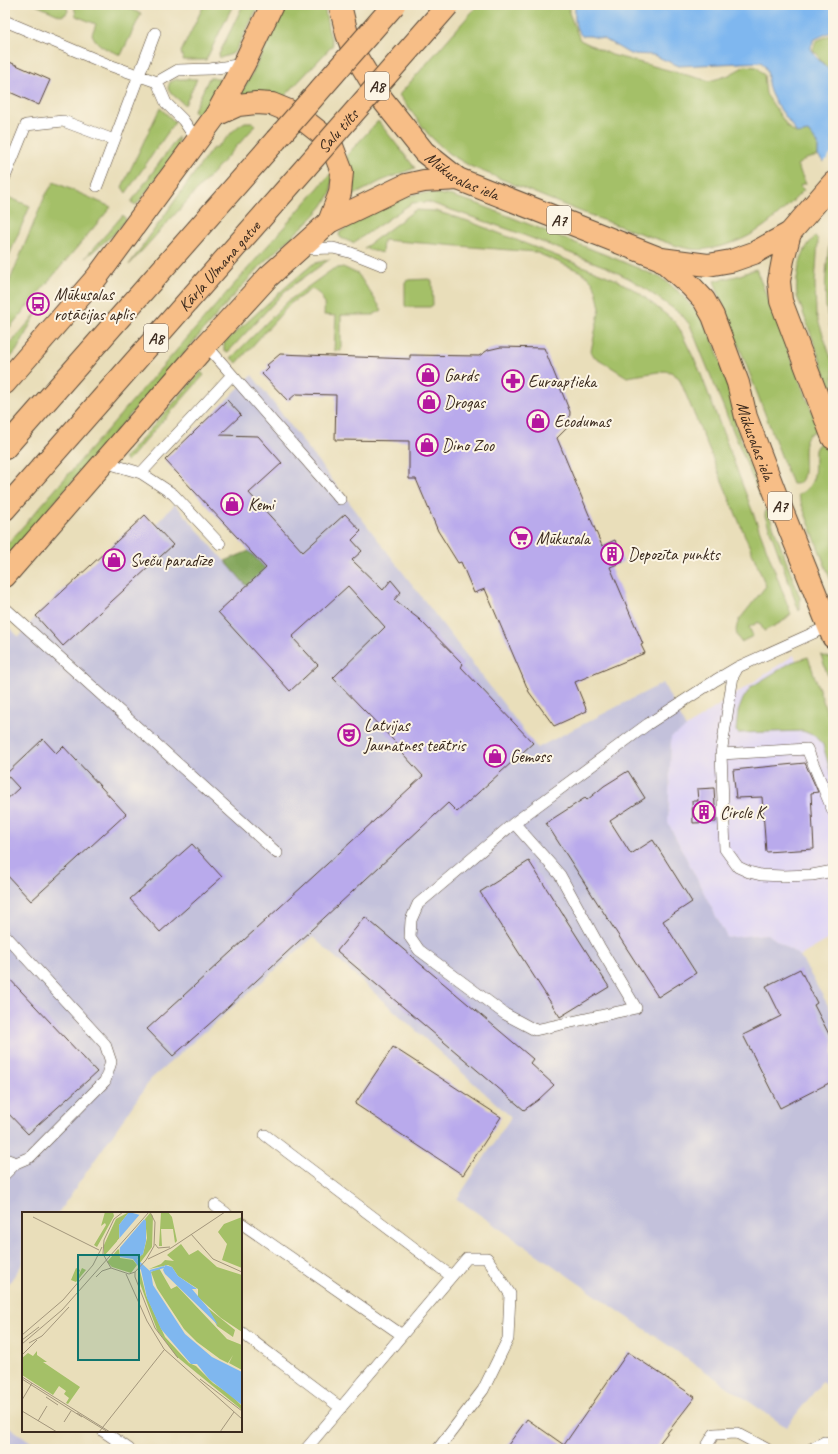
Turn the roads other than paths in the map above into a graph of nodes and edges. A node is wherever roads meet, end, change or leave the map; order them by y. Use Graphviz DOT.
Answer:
graph roads {
  1 [pos="272,5"];
  2 [pos="340,5"];
  3 [pos="394,5"];
  4 [pos="448,5"];
  5 [pos="5,21"];
  6 [pos="155,33"];
  7 [pos="244,64"];
  8 [pos="138,74"];
  9 [pos="157,82"];
  10 [pos="216,116"];
  11 [pos="114,140"];
  12 [pos="198,142"];
  13 [pos="306,167"];
  14 [pos="5,177"];
  15 [pos="458,180"];
  16 [pos="97,186"];
  17 [pos="827,190"];
  18 [pos="329,222"];
  19 [pos="790,233"];
  20 [pos="299,250"];
  21 [pos="661,259"];
  22 [pos="382,265"];
  23 [pos="206,345"];
  24 [pos="232,374"];
  25 [pos="5,382"];
  26 [pos="833,438"];
  27 [pos="5,448"];
  28 [pos="104,462"];
  29 [pos="141,473"];
  30 [pos="340,499"];
  31 [pos="5,509"];
  32 [pos="220,544"];
  33 [pos="5,576"];
  34 [pos="5,608"];
  35 [pos="831,631"];
  36 [pos="738,667"];
  37 [pos="721,754"];
  38 [pos="833,811"];
  39 [pos="514,822"];
  40 [pos="277,853"];
  41 [pos="833,871"];
  42 [pos="5,935"];
  43 [pos="266,1135"];
  44 [pos="5,1159"];
  45 [pos="16,1163"];
  46 [pos="5,1174"];
  47 [pos="215,1205"];
  48 [pos="225,1212"];
  49 [pos="242,1224"];
  50 [pos="451,1276"];
  51 [pos="242,1333"];
  52 [pos="402,1335"];
  53 [pos="341,1408"];
  54 [pos="105,1432"];
  55 [pos="833,1443"];
  56 [pos="129,1449"];
  57 [pos="306,1449"];
  58 [pos="438,1449"];
  59 [pos="705,1449"];
  60 [pos="767,1449"];
  61 [pos="811,1449"];
  1 -- 7 [label="highway"];
  2 -- 15 [label="highway, Mūkusalas iela / A7"];
  3 -- 27 [label="highway, A8, bridge"];
  4 -- 13 [label="highway, Salu tilts / A8, bridge"];
  5 -- 8 [label="lane"];
  6 -- 8 [label="lane"];
  7 -- 9 [label="lane"];
  7 -- 10 [label="highway"];
  8 -- 9 [label="lane"];
  8 -- 11 [label="lane"];
  9 -- 12 [label="lane"];
  10 -- 12 [label="highway"];
  10 -- 18 [label="highway"];
  11 -- 14 [label="lane"];
  11 -- 16 [label="lane"];
  12 -- 25 [label="highway"];
  13 -- 31 [label="highway, Kārļa Ulmaņa gatve / A8"];
  15 -- 18 [label="highway"];
  15 -- 21 [label="highway, Mūkusalas iela / A7"];
  17 -- 19 [label="highway, Mūkusalas iela"];
  18 -- 20 [label="highway"];
  19 -- 21 [label="highway, Mūkusalas iela"];
  19 -- 26 [label="highway, Mūkusalas iela"];
  20 -- 22 [label="lane"];
  20 -- 23 [label="highway"];
  21 -- 35 [label="highway, Mūkusalas iela / A7"];
  23 -- 24 [label="lane"];
  23 -- 28 [label="highway"];
  24 -- 29 [label="lane"];
  24 -- 30 [label="lane"];
  28 -- 29 [label="lane"];
  28 -- 33 [label="highway"];
  29 -- 32 [label="lane"];
  34 -- 40 [label="lane"];
  35 -- 36 [label="lane"];
  36 -- 37 [label="lane"];
  36 -- 39 [label="lane"];
  37 -- 38 [label="lane"];
  37 -- 41 [label="lane"];
  39 -- 39 [label="lane"];
  42 -- 45 [label="lane"];
  43 -- 50 [label="lane"];
  44 -- 45 [label="lane"];
  45 -- 46 [label="lane"];
  47 -- 48 [label="lane"];
  49 -- 52 [label="lane"];
  50 -- 52 [label="lane"];
  50 -- 58 [label="lane"];
  51 -- 53 [label="lane"];
  52 -- 53 [label="lane"];
  53 -- 57 [label="lane"];
  54 -- 56 [label="lane"];
  55 -- 61 [label="lane"];
  59 -- 60 [label="lane"];
}
